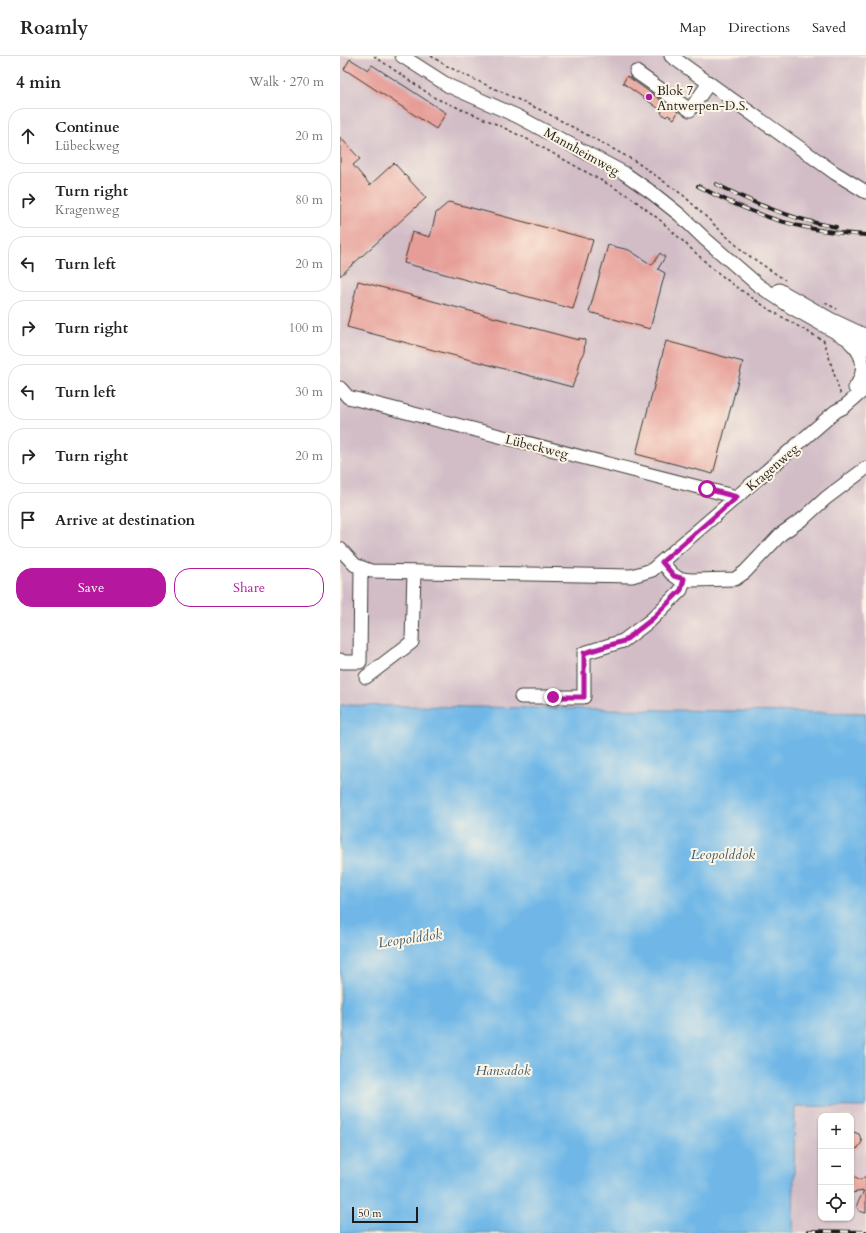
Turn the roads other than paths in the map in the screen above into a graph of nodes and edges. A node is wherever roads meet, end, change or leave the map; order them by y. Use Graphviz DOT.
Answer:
graph roads {
  1 [pos="402,56"];
  2 [pos="672,56"];
  3 [pos="636,72"];
  4 [pos="709,83"];
  5 [pos="866,192"];
  6 [pos="860,338"];
  7 [pos="866,348"];
  8 [pos="863,386"];
  9 [pos="340,388"];
  10 [pos="866,468"];
  11 [pos="737,497"];
  12 [pos="340,549"];
  13 [pos="662,562"];
  14 [pos="361,568"];
  15 [pos="414,572"];
  16 [pos="684,579"];
  17 [pos="340,660"];
  18 [pos="366,677"];
  19 [pos="522,697"];
  1 -- 6 [label="street, Mannheimweg"];
  2 -- 4 [label="street"];
  3 -- 4 [label="street"];
  4 -- 5 [label="street"];
  6 -- 7 [label="street"];
  6 -- 8 [label="street, Kragenweg"];
  8 -- 11 [label="street, Kragenweg"];
  9 -- 11 [label="street, Lübeckweg"];
  10 -- 16 [label="street"];
  11 -- 13 [label="street, Kragenweg"];
  12 -- 14 [label="street"];
  13 -- 15 [label="street, Kragenweg"];
  13 -- 16 [label="street"];
  14 -- 15 [label="street"];
  14 -- 17 [label="street"];
  15 -- 18 [label="street"];
  16 -- 19 [label="street"];
}
